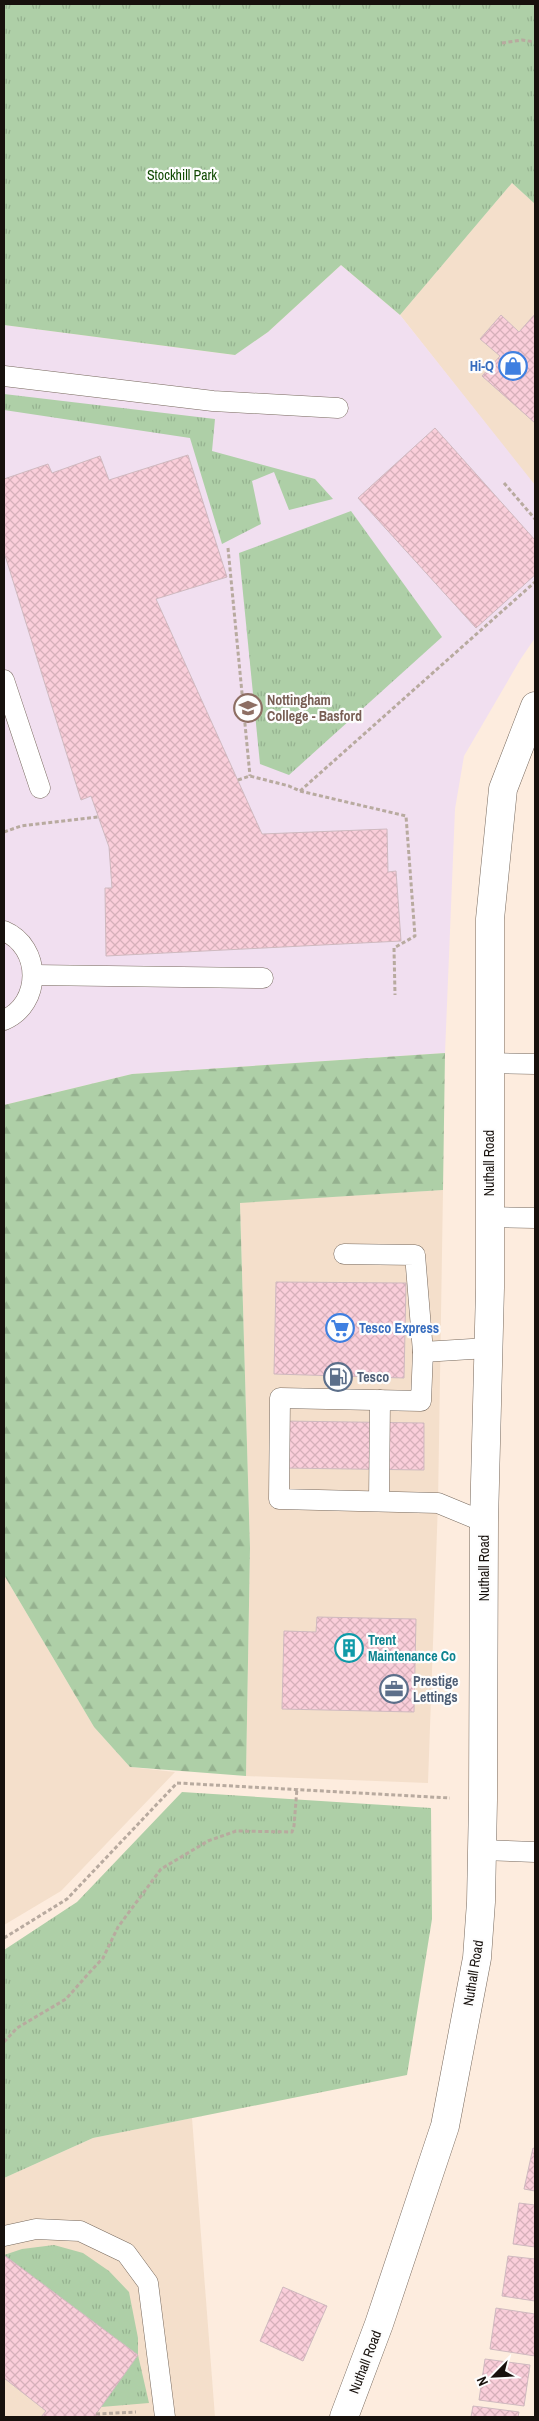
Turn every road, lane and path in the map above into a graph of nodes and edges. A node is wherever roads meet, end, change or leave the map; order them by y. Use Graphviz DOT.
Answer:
graph roads {
  1 [pos="535,42"];
  2 [pos="502,43"];
  3 [pos="4,376"];
  4 [pos="338,408"];
  5 [pos="504,483"];
  6 [pos="535,518"];
  7 [pos="228,548"];
  8 [pos="535,582"];
  9 [pos="4,680"];
  10 [pos="535,706"];
  11 [pos="250,776"];
  12 [pos="238,780"];
  13 [pos="40,788"];
  14 [pos="300,791"];
  15 [pos="98,817"];
  16 [pos="4,832"];
  17 [pos="4,931"];
  18 [pos="34,975"];
  19 [pos="263,978"];
  20 [pos="395,995"];
  21 [pos="4,1020"];
  22 [pos="488,1063"];
  23 [pos="535,1064"];
  24 [pos="489,1217"];
  25 [pos="535,1218"];
  26 [pos="344,1254"];
  27 [pos="488,1348"];
  28 [pos="423,1352"];
  29 [pos="380,1400"];
  30 [pos="379,1501"];
  31 [pos="484,1522"];
  32 [pos="298,1788"];
  33 [pos="483,1800"];
  34 [pos="482,1850"];
  35 [pos="535,1852"];
  36 [pos="4,1938"];
  37 [pos="4,2042"];
  38 [pos="4,2236"];
  39 [pos="96,2414"];
  40 [pos="164,2414"];
  41 [pos="344,2417"];
  1 -- 2 [label="path"];
  3 -- 4 [label="lane"];
  5 -- 6 [label="path"];
  7 -- 11 [label="path"];
  8 -- 14 [label="path"];
  9 -- 13 [label="lane"];
  10 -- 22 [label="highway, Nuthall Road"];
  11 -- 12 [label="path"];
  11 -- 14 [label="path"];
  14 -- 20 [label="path"];
  15 -- 16 [label="path"];
  17 -- 18 [label="lane"];
  18 -- 19 [label="lane"];
  18 -- 21 [label="lane"];
  22 -- 23 [label="lane"];
  22 -- 24 [label="highway, Nuthall Road"];
  24 -- 25 [label="lane"];
  24 -- 27 [label="highway, Nuthall Road"];
  26 -- 28 [label="lane"];
  27 -- 28 [label="lane"];
  27 -- 31 [label="highway, Nuthall Road"];
  28 -- 29 [label="lane"];
  29 -- 30 [label="lane"];
  29 -- 30 [label="lane"];
  30 -- 31 [label="lane"];
  31 -- 33 [label="highway, Nuthall Road"];
  32 -- 33 [label="path"];
  32 -- 36 [label="path"];
  32 -- 37 [label="path"];
  33 -- 34 [label="highway, Nuthall Road"];
  34 -- 35 [label="lane"];
  34 -- 41 [label="highway, Nuthall Road"];
  38 -- 40 [label="lane"];
  39 -- 40 [label="path"];
}
